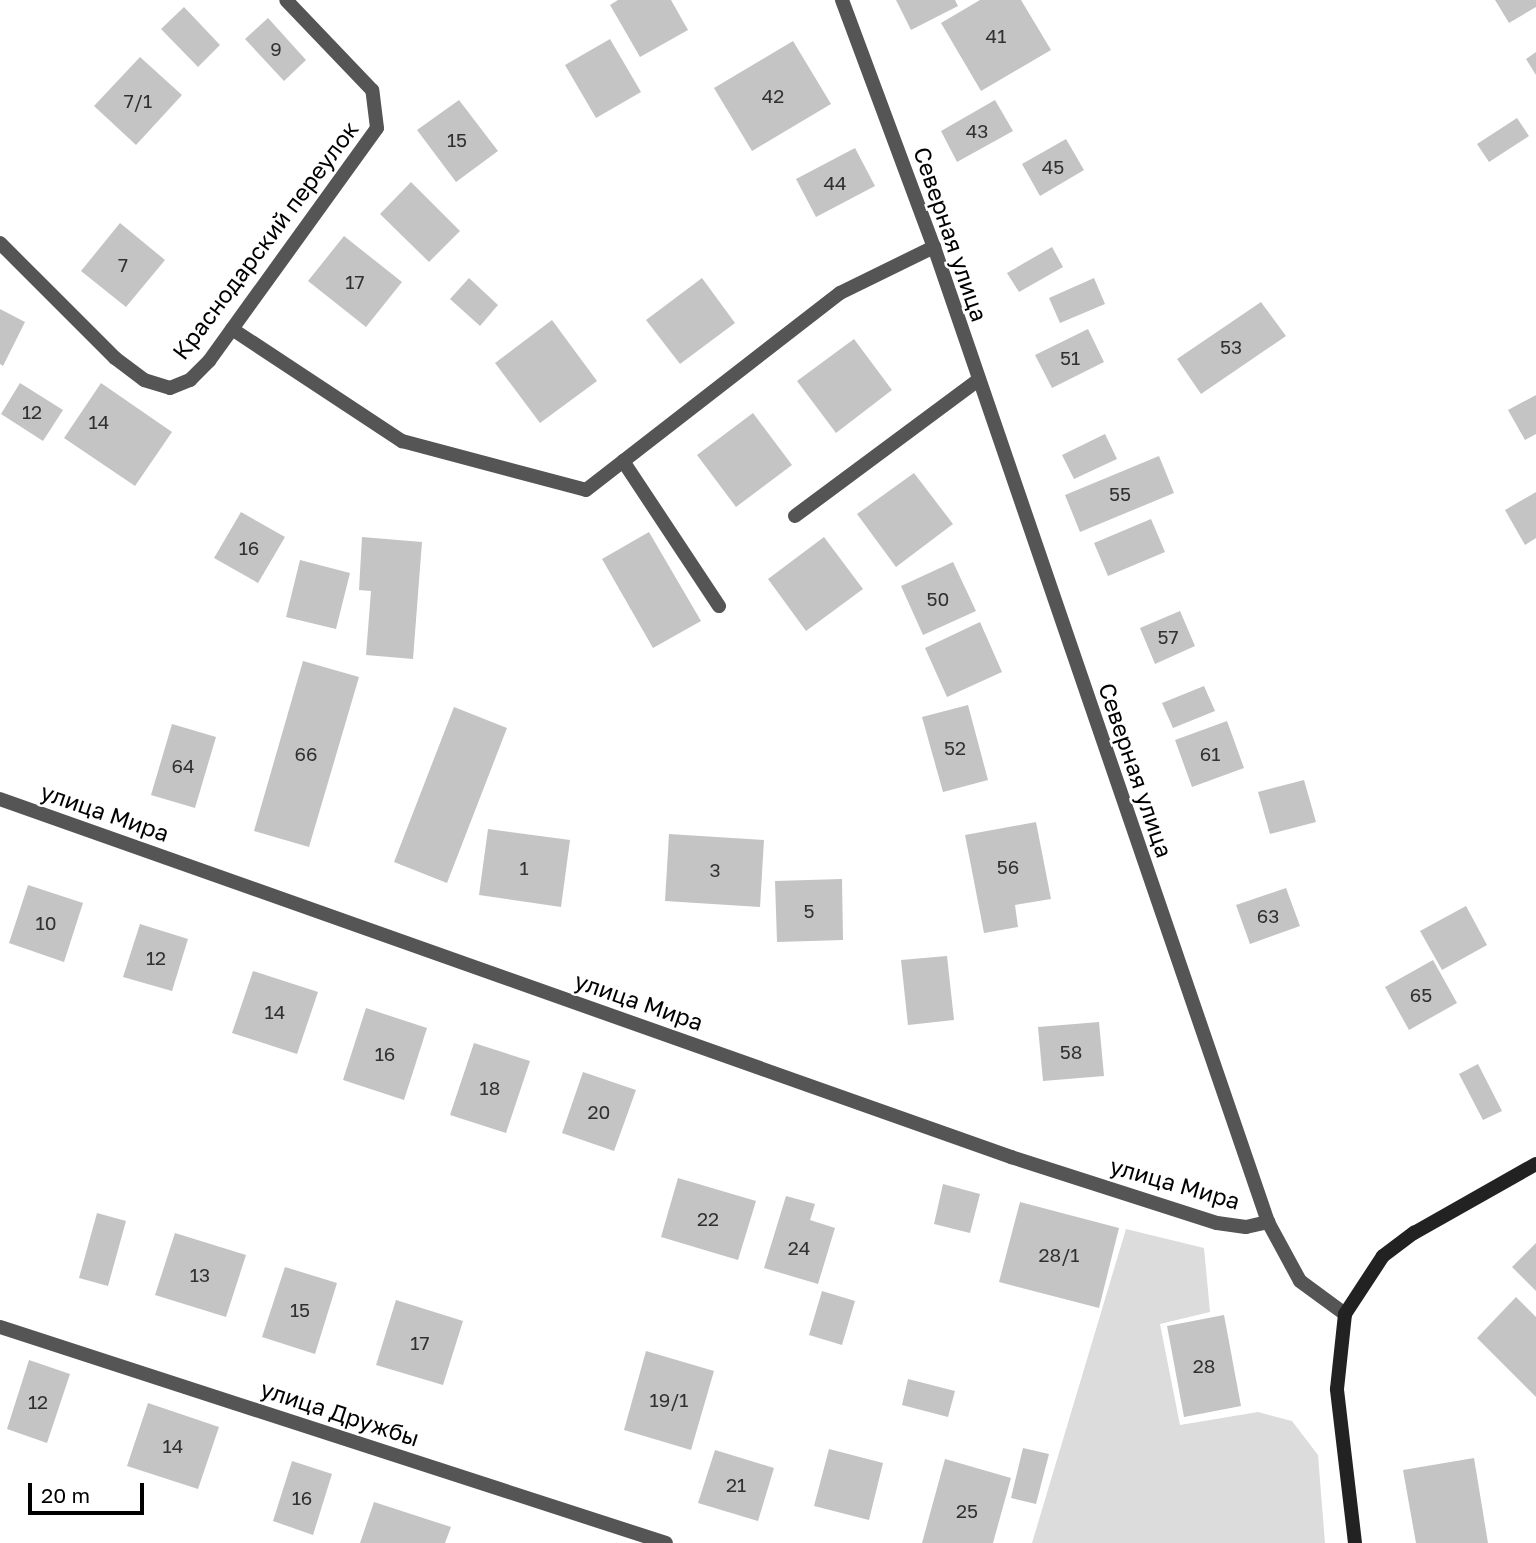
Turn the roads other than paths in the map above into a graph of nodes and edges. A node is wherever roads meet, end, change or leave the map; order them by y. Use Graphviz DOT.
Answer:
graph roads {
  1 [pos="286,0"];
  2 [pos="842,0"];
  3 [pos="0,243"];
  4 [pos="934,247"];
  5 [pos="232,329"];
  6 [pos="978,380"];
  7 [pos="623,461"];
  8 [pos="795,516"];
  9 [pos="719,606"];
  10 [pos="0,799"];
  11 [pos="1536,1164"];
  12 [pos="1268,1222"];
  13 [pos="1345,1314"];
  14 [pos="0,1327"];
  15 [pos="666,1543"];
  16 [pos="1355,1543"];
  1 -- 5 [label="street, Краснодарский переулок"];
  2 -- 4 [label="street, Северная улица"];
  3 -- 5 [label="street, Краснодарский переулок"];
  4 -- 6 [label="street, Северная улица"];
  4 -- 7 [label="street"];
  5 -- 7 [label="street"];
  6 -- 8 [label="street"];
  6 -- 12 [label="street, Северная улица"];
  7 -- 9 [label="street"];
  10 -- 12 [label="street, улица Мира"];
  11 -- 13 [label="street"];
  12 -- 13 [label="street, Северная улица"];
  13 -- 16 [label="street"];
  14 -- 15 [label="street, улица Дружбы"];
}
